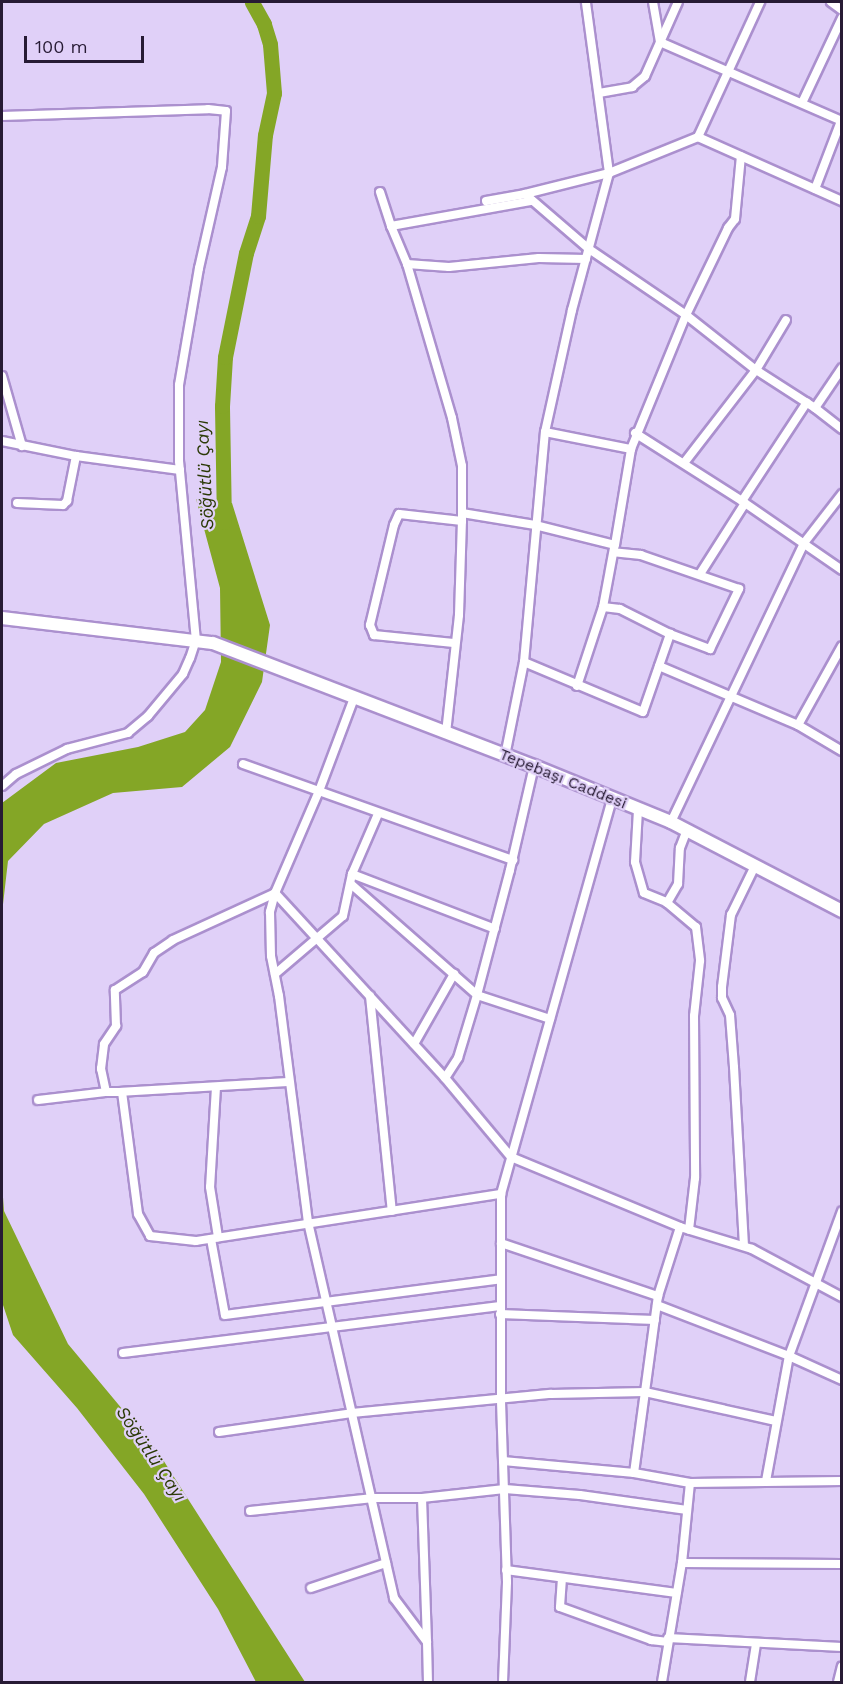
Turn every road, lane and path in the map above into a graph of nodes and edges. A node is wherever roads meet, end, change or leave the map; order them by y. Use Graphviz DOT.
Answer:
graph roads {
  1 [pos="586,2"];
  2 [pos="653,2"];
  3 [pos="678,2"];
  4 [pos="760,2"];
  5 [pos="831,2"];
  6 [pos="842,9"];
  7 [pos="842,18"];
  8 [pos="660,42"];
  9 [pos="729,71"];
  10 [pos="598,93"];
  11 [pos="802,104"];
  12 [pos="2,116"];
  13 [pos="841,121"];
  14 [pos="698,138"];
  15 [pos="741,156"];
  16 [pos="609,173"];
  17 [pos="815,189"];
  18 [pos="380,192"];
  19 [pos="525,194"];
  20 [pos="486,201"];
  21 [pos="532,201"];
  22 [pos="842,201"];
  23 [pos="391,226"];
  24 [pos="589,249"];
  25 [pos="586,259"];
  26 [pos="407,264"];
  27 [pos="686,315"];
  28 [pos="786,320"];
  29 [pos="842,368"];
  30 [pos="756,370"];
  31 [pos="2,376"];
  32 [pos="807,402"];
  33 [pos="815,408"];
  34 [pos="842,429"];
  35 [pos="545,432"];
  36 [pos="635,433"];
  37 [pos="2,441"];
  38 [pos="21,446"];
  39 [pos="631,448"];
  40 [pos="76,456"];
  41 [pos="684,463"];
  42 [pos="180,470"];
  43 [pos="842,494"];
  44 [pos="744,502"];
  45 [pos="17,503"];
  46 [pos="462,517"];
  47 [pos="535,525"];
  48 [pos="804,543"];
  49 [pos="614,548"];
  50 [pos="842,570"];
  51 [pos="700,574"];
  52 [pos="603,607"];
  53 [pos="2,618"];
  54 [pos="670,634"];
  55 [pos="196,640"];
  56 [pos="454,643"];
  57 [pos="842,646"];
  58 [pos="524,662"];
  59 [pos="659,666"];
  60 [pos="577,686"];
  61 [pos="730,696"];
  62 [pos="354,698"];
  63 [pos="798,725"];
  64 [pos="446,733"];
  65 [pos="842,751"];
  66 [pos="505,756"];
  67 [pos="243,764"];
  68 [pos="534,766"];
  69 [pos="2,786"];
  70 [pos="319,791"];
  71 [pos="612,799"];
  72 [pos="638,810"];
  73 [pos="378,814"];
  74 [pos="671,822"];
  75 [pos="687,830"];
  76 [pos="513,860"];
  77 [pos="755,866"];
  78 [pos="352,874"];
  79 [pos="352,885"];
  80 [pos="275,893"];
  81 [pos="667,903"];
  82 [pos="842,911"];
  83 [pos="495,929"];
  84 [pos="318,939"];
  85 [pos="275,974"];
  86 [pos="454,974"];
  87 [pos="477,995"];
  88 [pos="370,996"];
  89 [pos="550,1019"];
  90 [pos="414,1044"];
  91 [pos="445,1078"];
  92 [pos="288,1082"];
  93 [pos="216,1087"];
  94 [pos="106,1092"];
  95 [pos="122,1092"];
  96 [pos="38,1100"];
  97 [pos="511,1157"];
  98 [pos="501,1194"];
  99 [pos="392,1210"];
  100 [pos="841,1213"];
  101 [pos="308,1222"];
  102 [pos="680,1227"];
  103 [pos="689,1230"];
  104 [pos="214,1238"];
  105 [pos="501,1243"];
  106 [pos="744,1246"];
  107 [pos="501,1279"];
  108 [pos="817,1284"];
  109 [pos="842,1297"];
  110 [pos="327,1300"];
  111 [pos="658,1301"];
  112 [pos="500,1310"];
  113 [pos="655,1320"];
  114 [pos="333,1326"];
  115 [pos="123,1353"];
  116 [pos="789,1356"];
  117 [pos="842,1380"];
  118 [pos="645,1392"];
  119 [pos="501,1398"];
  120 [pos="352,1413"];
  121 [pos="777,1420"];
  122 [pos="219,1432"];
  123 [pos="503,1461"];
  124 [pos="634,1473"];
  125 [pos="766,1481"];
  126 [pos="842,1482"];
  127 [pos="690,1483"];
  128 [pos="505,1489"];
  129 [pos="373,1498"];
  130 [pos="422,1498"];
  131 [pos="687,1510"];
  132 [pos="250,1511"];
  133 [pos="386,1563"];
  134 [pos="682,1563"];
  135 [pos="842,1564"];
  136 [pos="507,1570"];
  137 [pos="562,1578"];
  138 [pos="310,1588"];
  139 [pos="676,1593"];
  140 [pos="668,1640"];
  141 [pos="427,1642"];
  142 [pos="756,1643"];
  143 [pos="842,1647"];
  144 [pos="842,1666"];
  145 [pos="428,1683"];
  146 [pos="503,1683"];
  147 [pos="662,1683"];
  148 [pos="750,1683"];
  149 [pos="838,1683"];
  1 -- 10 [label="street"];
  2 -- 8 [label="street"];
  3 -- 8 [label="street"];
  4 -- 9 [label="street"];
  5 -- 6 [label="street"];
  7 -- 11 [label="street"];
  8 -- 9 [label="street"];
  8 -- 10 [label="street"];
  9 -- 11 [label="street"];
  9 -- 14 [label="street"];
  10 -- 16 [label="street"];
  11 -- 13 [label="street"];
  12 -- 42 [label="street"];
  13 -- 17 [label="street"];
  14 -- 15 [label="street"];
  14 -- 16 [label="street"];
  15 -- 17 [label="street"];
  15 -- 27 [label="street"];
  16 -- 19 [label="street"];
  16 -- 24 [label="street"];
  17 -- 22 [label="street"];
  18 -- 23 [label="street"];
  19 -- 20 [label="street"];
  19 -- 21 [label="street"];
  21 -- 23 [label="street"];
  21 -- 24 [label="street"];
  23 -- 26 [label="street"];
  24 -- 25 [label="street"];
  24 -- 27 [label="street"];
  25 -- 26 [label="street"];
  25 -- 35 [label="street"];
  26 -- 46 [label="street"];
  27 -- 30 [label="street"];
  27 -- 36 [label="street"];
  28 -- 30 [label="street"];
  29 -- 33 [label="street"];
  30 -- 32 [label="street"];
  30 -- 41 [label="street"];
  31 -- 38 [label="street"];
  32 -- 33 [label="street"];
  32 -- 44 [label="street"];
  33 -- 34 [label="street"];
  35 -- 39 [label="street"];
  35 -- 47 [label="street"];
  36 -- 39 [label="street"];
  36 -- 41 [label="street"];
  37 -- 38 [label="street"];
  38 -- 40 [label="street"];
  39 -- 49 [label="street"];
  40 -- 42 [label="street"];
  40 -- 45 [label="street"];
  41 -- 44 [label="street"];
  42 -- 55 [label="street"];
  43 -- 48 [label="street"];
  44 -- 48 [label="street"];
  44 -- 51 [label="street"];
  46 -- 47 [label="street"];
  46 -- 56 [label="street"];
  46 -- 56 [label="street"];
  47 -- 49 [label="street"];
  47 -- 58 [label="street"];
  48 -- 50 [label="street"];
  48 -- 61 [label="street"];
  49 -- 51 [label="street"];
  49 -- 52 [label="street"];
  51 -- 54 [label="street"];
  52 -- 54 [label="street"];
  52 -- 60 [label="street"];
  53 -- 55 [label="main road, Tepebaşı Caddesi"];
  54 -- 59 [label="street"];
  55 -- 62 [label="main road, Tepebaşı Caddesi"];
  55 -- 69 [label="street"];
  56 -- 64 [label="street"];
  57 -- 63 [label="street"];
  58 -- 60 [label="street"];
  58 -- 66 [label="street"];
  59 -- 60 [label="street"];
  59 -- 61 [label="street"];
  61 -- 63 [label="street"];
  61 -- 74 [label="street"];
  62 -- 64 [label="main road, Tepebaşı Caddesi"];
  62 -- 70 [label="street"];
  63 -- 65 [label="street"];
  64 -- 66 [label="main road, Tepebaşı Caddesi"];
  66 -- 68 [label="main road, Tepebaşı Caddesi"];
  67 -- 70 [label="street"];
  68 -- 71 [label="main road, Tepebaşı Caddesi"];
  68 -- 76 [label="street"];
  70 -- 73 [label="street"];
  70 -- 80 [label="street"];
  71 -- 72 [label="main road, Tepebaşı Caddesi"];
  71 -- 89 [label="street"];
  72 -- 74 [label="main road, Tepebaşı Caddesi"];
  72 -- 81 [label="street"];
  73 -- 76 [label="street"];
  73 -- 78 [label="street"];
  74 -- 75 [label="main road, Tepebaşı Caddesi"];
  75 -- 77 [label="main road, Tepebaşı Caddesi"];
  75 -- 81 [label="street"];
  76 -- 83 [label="street"];
  77 -- 82 [label="main road, Tepebaşı Caddesi"];
  77 -- 106 [label="street"];
  78 -- 79 [label="street"];
  78 -- 83 [label="street"];
  79 -- 84 [label="street"];
  79 -- 86 [label="street"];
  80 -- 84 [label="street"];
  80 -- 85 [label="street"];
  80 -- 94 [label="street"];
  81 -- 103 [label="street"];
  83 -- 87 [label="street"];
  84 -- 85 [label="street"];
  84 -- 88 [label="street"];
  85 -- 92 [label="street"];
  86 -- 87 [label="street"];
  86 -- 90 [label="street"];
  87 -- 89 [label="street"];
  87 -- 91 [label="street"];
  88 -- 90 [label="street"];
  88 -- 99 [label="street"];
  89 -- 97 [label="street"];
  90 -- 91 [label="street"];
  91 -- 97 [label="street"];
  92 -- 93 [label="street"];
  92 -- 101 [label="street"];
  93 -- 95 [label="street"];
  93 -- 104 [label="street"];
  94 -- 95 [label="street"];
  94 -- 96 [label="street"];
  95 -- 104 [label="street"];
  97 -- 98 [label="street"];
  97 -- 102 [label="street"];
  98 -- 99 [label="street"];
  98 -- 105 [label="street"];
  99 -- 101 [label="street"];
  100 -- 108 [label="street"];
  101 -- 104 [label="street"];
  101 -- 110 [label="street"];
  102 -- 103 [label="street"];
  102 -- 111 [label="street"];
  103 -- 106 [label="street"];
  104 -- 110 [label="street"];
  105 -- 107 [label="street"];
  105 -- 111 [label="street"];
  106 -- 108 [label="street"];
  107 -- 110 [label="street"];
  107 -- 112 [label="street"];
  108 -- 109 [label="street"];
  108 -- 116 [label="street"];
  110 -- 114 [label="street"];
  111 -- 113 [label="street"];
  111 -- 116 [label="street"];
  112 -- 113 [label="street"];
  112 -- 114 [label="street"];
  112 -- 119 [label="street"];
  113 -- 118 [label="street"];
  114 -- 115 [label="street"];
  114 -- 120 [label="street"];
  116 -- 117 [label="street"];
  116 -- 121 [label="street"];
  118 -- 119 [label="street"];
  118 -- 121 [label="street"];
  118 -- 124 [label="street"];
  119 -- 120 [label="street"];
  119 -- 123 [label="street"];
  120 -- 122 [label="street"];
  120 -- 129 [label="street"];
  121 -- 125 [label="street"];
  123 -- 124 [label="street"];
  123 -- 128 [label="street"];
  124 -- 127 [label="street"];
  125 -- 126 [label="street"];
  125 -- 127 [label="street"];
  127 -- 131 [label="street"];
  128 -- 130 [label="street"];
  128 -- 131 [label="street"];
  128 -- 136 [label="street"];
  129 -- 130 [label="street"];
  129 -- 132 [label="street"];
  129 -- 133 [label="street"];
  130 -- 141 [label="street"];
  131 -- 134 [label="street"];
  133 -- 138 [label="street"];
  133 -- 141 [label="street"];
  134 -- 135 [label="street"];
  134 -- 139 [label="street"];
  136 -- 137 [label="street"];
  136 -- 146 [label="street"];
  137 -- 139 [label="street"];
  137 -- 140 [label="street"];
  139 -- 140 [label="street"];
  140 -- 142 [label="street"];
  140 -- 147 [label="street"];
  141 -- 145 [label="street"];
  142 -- 143 [label="street"];
  142 -- 148 [label="street"];
  144 -- 149 [label="street"];
}
